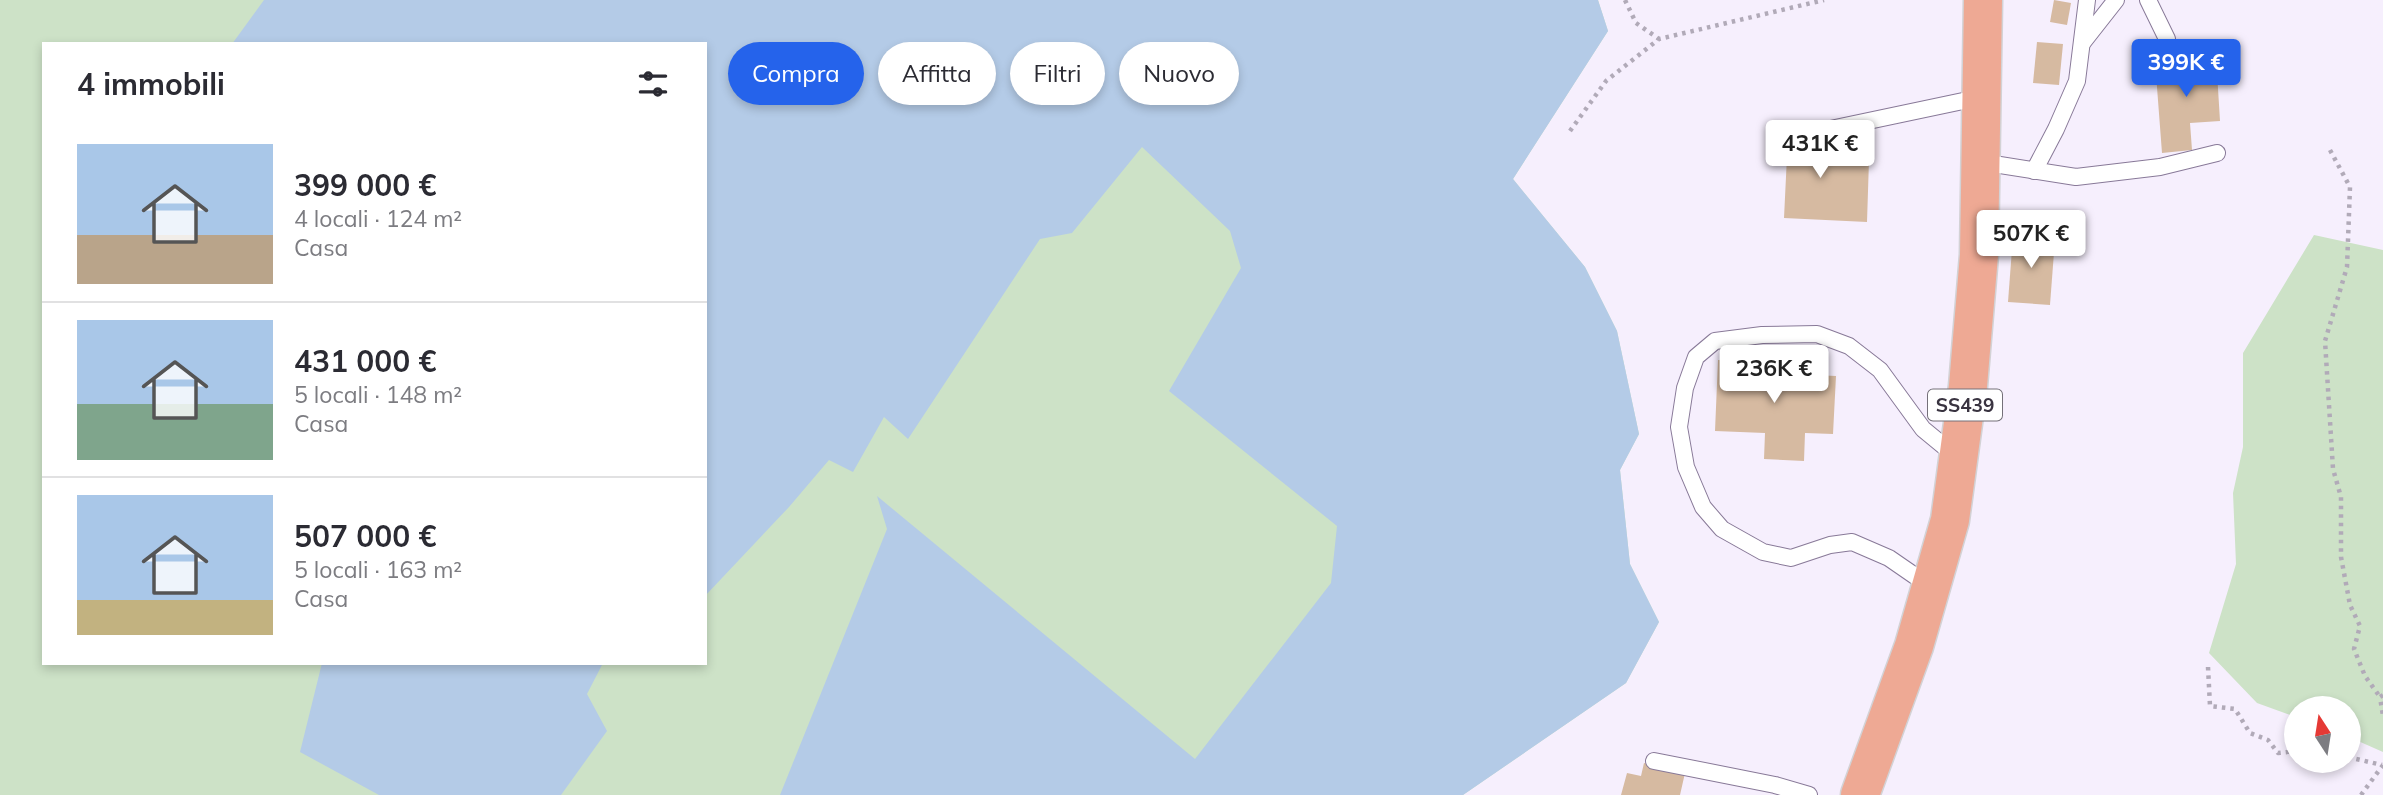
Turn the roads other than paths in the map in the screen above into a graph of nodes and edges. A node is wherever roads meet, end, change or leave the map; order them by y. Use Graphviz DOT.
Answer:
graph roads {
  1 [pos="1983,0"];
  2 [pos="2087,0"];
  3 [pos="2116,0"];
  4 [pos="2148,0"];
  5 [pos="2166,39"];
  6 [pos="2082,45"];
  7 [pos="1982,97"];
  8 [pos="1821,131"];
  9 [pos="2217,153"];
  10 [pos="1980,162"];
  11 [pos="2034,171"];
  12 [pos="1958,458"];
  13 [pos="1931,587"];
  14 [pos="1654,761"];
  15 [pos="1810,795"];
  16 [pos="1860,795"];
  1 -- 7 [label="main road, SS439"];
  2 -- 6 [label="lane"];
  3 -- 6 [label="lane"];
  4 -- 5 [label="lane"];
  6 -- 11 [label="lane"];
  7 -- 8 [label="lane"];
  7 -- 10 [label="main road, SS439"];
  9 -- 11 [label="lane"];
  10 -- 11 [label="lane"];
  10 -- 12 [label="main road, SS439"];
  12 -- 13 [label="main road, SS439"];
  12 -- 13 [label="lane"];
  13 -- 16 [label="main road, SS439"];
  14 -- 15 [label="lane"];
}
